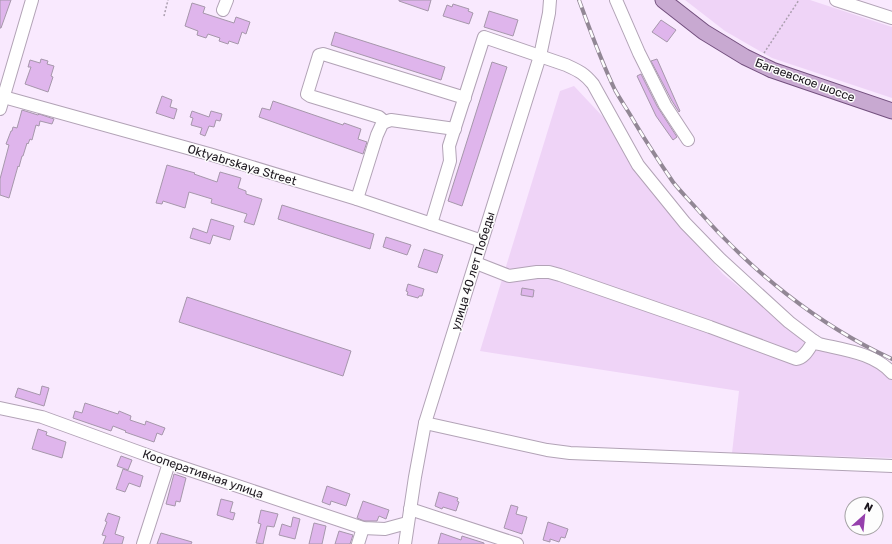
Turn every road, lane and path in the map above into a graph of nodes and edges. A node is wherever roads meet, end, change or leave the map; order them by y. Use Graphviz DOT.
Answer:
graph roads {
  1 [pos="32,0"];
  2 [pos="168,0"];
  3 [pos="550,0"];
  4 [pos="616,0"];
  5 [pos="663,0"];
  6 [pos="799,0"];
  7 [pos="836,0"];
  8 [pos="164,16"];
  9 [pos="892,18"];
  10 [pos="540,56"];
  11 [pos="758,63"];
  12 [pos="2,96"];
  13 [pos="465,98"];
  14 [pos="0,109"];
  15 [pos="892,111"];
  16 [pos="385,122"];
  17 [pos="455,129"];
  18 [pos="688,140"];
  19 [pos="357,199"];
  20 [pos="431,224"];
  21 [pos="482,241"];
  22 [pos="476,262"];
  23 [pos="814,341"];
  24 [pos="892,373"];
  25 [pos="0,408"];
  26 [pos="425,423"];
  27 [pos="169,463"];
  28 [pos="892,466"];
  29 [pos="410,509"];
  30 [pos="407,523"];
  31 [pos="363,528"];
  32 [pos="404,543"];
  33 [pos="143,544"];
  34 [pos="358,544"];
  35 [pos="517,544"];
  1 -- 12 [label="street"];
  2 -- 8 [label="path"];
  3 -- 10 [label="street, улица 40 лет Победы"];
  4 -- 18 [label="street"];
  5 -- 11 [label="main road, Багаевское шоссе"];
  6 -- 11 [label="path"];
  7 -- 9 [label="street"];
  10 -- 13 [label="street"];
  10 -- 21 [label="street, улица 40 лет Победы"];
  10 -- 23 [label="street"];
  11 -- 15 [label="main road, Багаевское шоссе"];
  12 -- 14 [label="street"];
  12 -- 19 [label="street, Oktyabrskaya Street"];
  13 -- 16 [label="street"];
  13 -- 17 [label="street"];
  16 -- 17 [label="street"];
  16 -- 19 [label="street"];
  17 -- 20 [label="street"];
  19 -- 20 [label="street, Oktyabrskaya Street"];
  20 -- 21 [label="street, Oktyabrskaya Street"];
  21 -- 22 [label="street, улица 40 лет Победы"];
  22 -- 23 [label="street"];
  22 -- 26 [label="street, улица 40 лет Победы"];
  23 -- 24 [label="street"];
  25 -- 27 [label="street, Кооперативная улица"];
  26 -- 28 [label="street"];
  26 -- 29 [label="street, улица 40 лет Победы"];
  27 -- 31 [label="street, Кооперативная улица"];
  27 -- 33 [label="street"];
  29 -- 30 [label="street, улица 40 лет Победы"];
  29 -- 35 [label="street"];
  30 -- 31 [label="street, Кооперативная улица"];
  30 -- 32 [label="street, улица 40 лет Победы"];
  31 -- 34 [label="street"];
}
